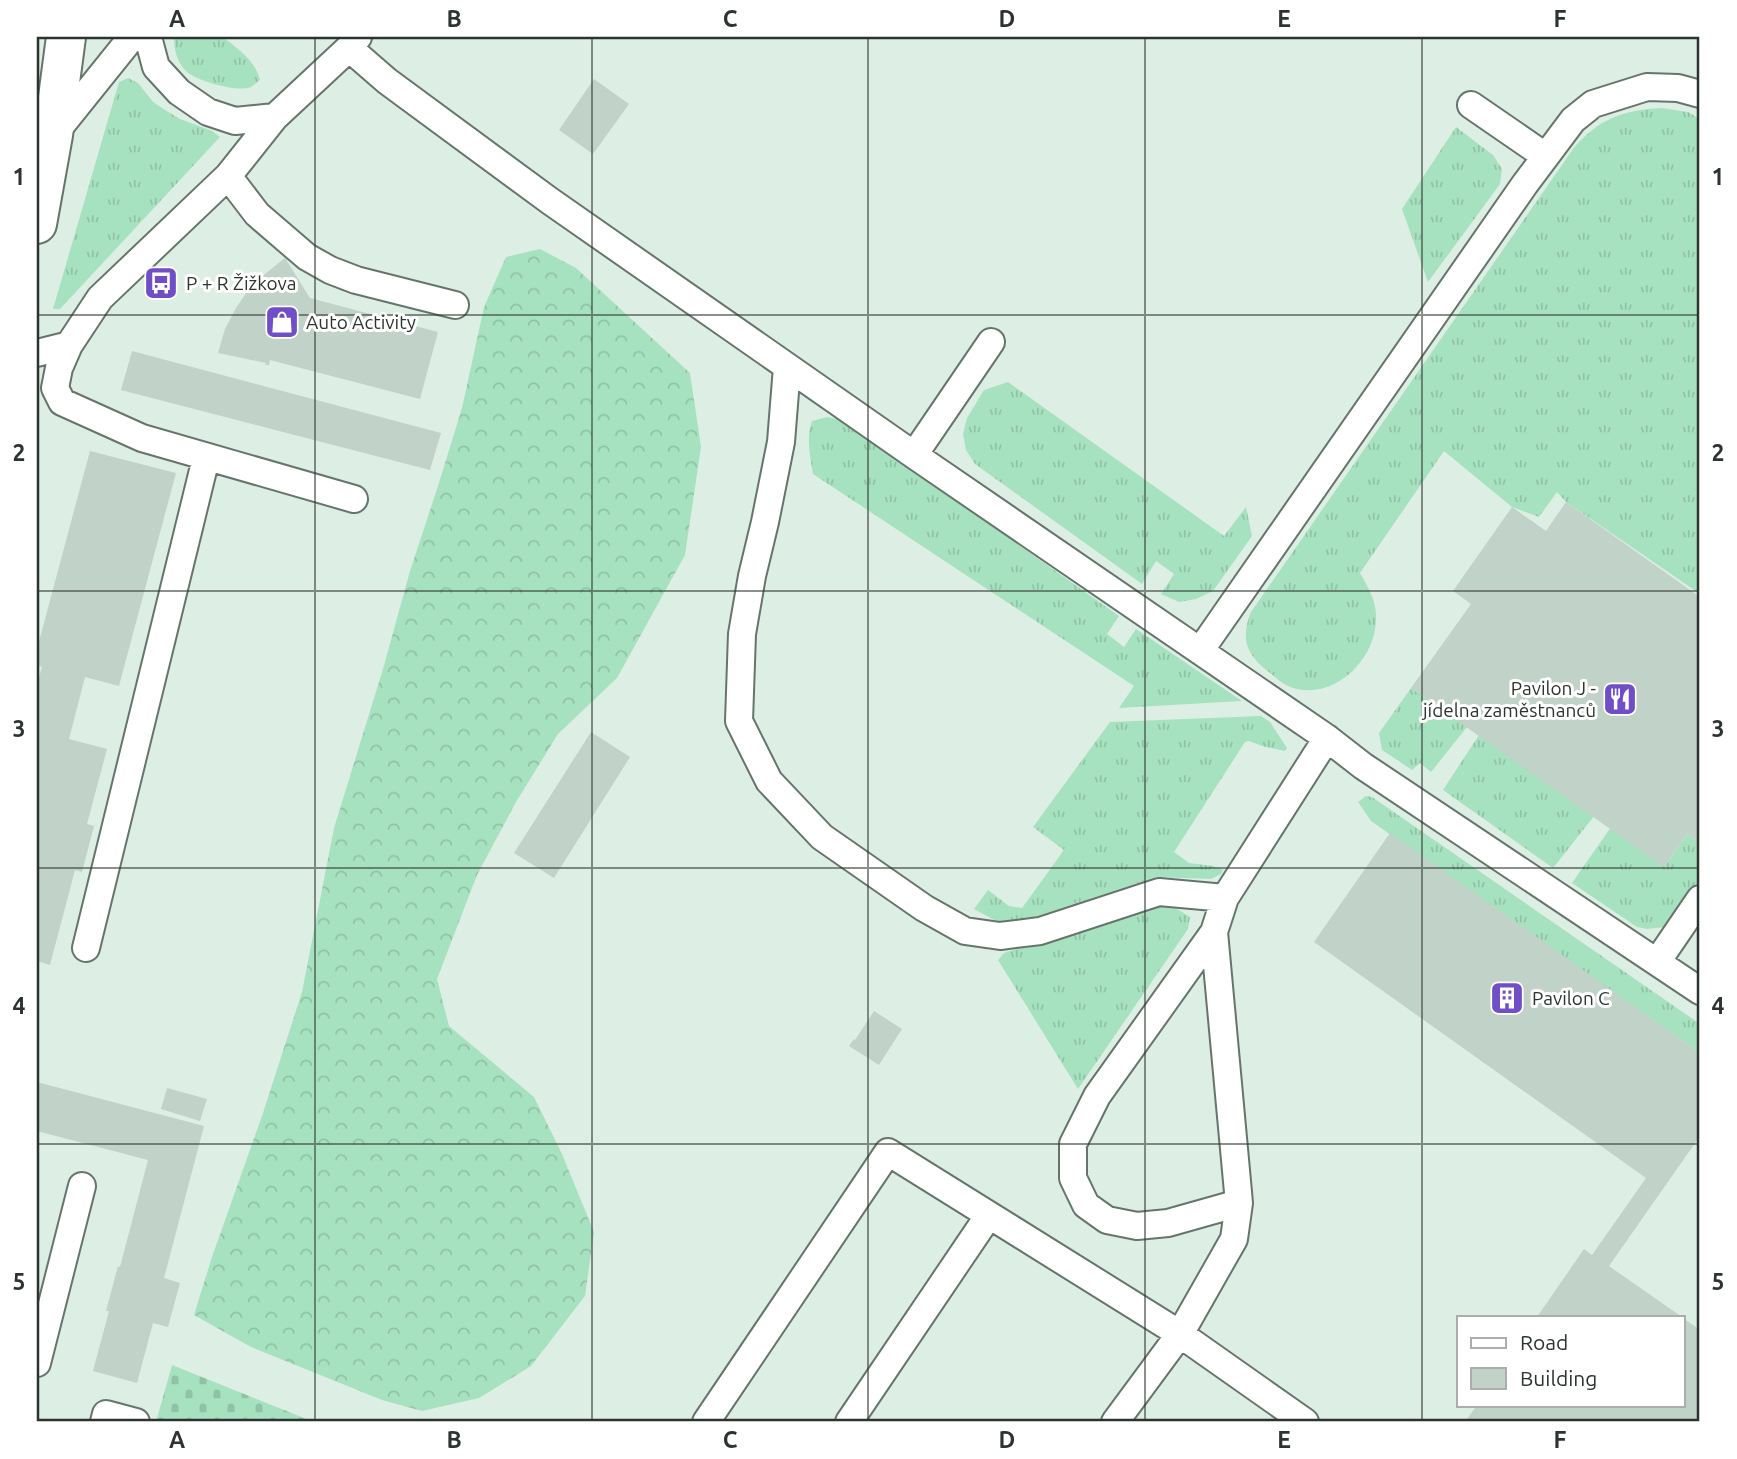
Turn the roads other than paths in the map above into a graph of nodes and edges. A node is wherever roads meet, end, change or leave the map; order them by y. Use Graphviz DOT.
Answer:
graph roads {
  1 [pos="66,37"];
  2 [pos="132,37"];
  3 [pos="148,37"];
  4 [pos="353,42"];
  5 [pos="1700,94"];
  6 [pos="1471,105"];
  7 [pos="275,117"];
  8 [pos="53,135"];
  9 [pos="1545,156"];
  10 [pos="228,176"];
  11 [pos="37,224"];
  12 [pos="455,305"];
  13 [pos="991,342"];
  14 [pos="69,345"];
  15 [pos="37,353"];
  16 [pos="787,367"];
  17 [pos="914,456"];
  18 [pos="206,458"];
  19 [pos="354,499"];
  20 [pos="1200,651"];
  21 [pos="1327,738"];
  22 [pos="1225,898"];
  23 [pos="1700,899"];
  24 [pos="1214,932"];
  25 [pos="86,948"];
  26 [pos="1657,962"];
  27 [pos="1700,991"];
  28 [pos="82,1186"];
  29 [pos="1239,1203"];
  30 [pos="989,1215"];
  31 [pos="1180,1334"];
  32 [pos="37,1363"];
  33 [pos="104,1422"];
  34 [pos="136,1422"];
  35 [pos="706,1422"];
  36 [pos="849,1422"];
  37 [pos="1115,1422"];
  38 [pos="1305,1422"];
  1 -- 8 [label="main road"];
  2 -- 8 [label="lane"];
  3 -- 7 [label="lane"];
  4 -- 7 [label="lane"];
  4 -- 16 [label="lane"];
  5 -- 9 [label="lane"];
  6 -- 9 [label="lane"];
  7 -- 10 [label="lane"];
  8 -- 11 [label="main road"];
  9 -- 20 [label="lane"];
  10 -- 12 [label="lane"];
  10 -- 14 [label="lane"];
  13 -- 17 [label="lane"];
  14 -- 15 [label="lane"];
  14 -- 18 [label="lane"];
  16 -- 17 [label="lane"];
  16 -- 22 [label="lane"];
  17 -- 20 [label="lane"];
  18 -- 19 [label="lane"];
  18 -- 25 [label="lane"];
  20 -- 21 [label="lane"];
  21 -- 22 [label="lane"];
  21 -- 26 [label="lane"];
  22 -- 24 [label="lane"];
  23 -- 26 [label="lane"];
  24 -- 29 [label="lane"];
  24 -- 29 [label="lane"];
  26 -- 27 [label="lane"];
  28 -- 32 [label="lane"];
  29 -- 31 [label="lane"];
  30 -- 31 [label="lane"];
  30 -- 35 [label="lane"];
  30 -- 36 [label="lane"];
  31 -- 37 [label="lane"];
  31 -- 38 [label="lane"];
  33 -- 34 [label="lane"];
}
